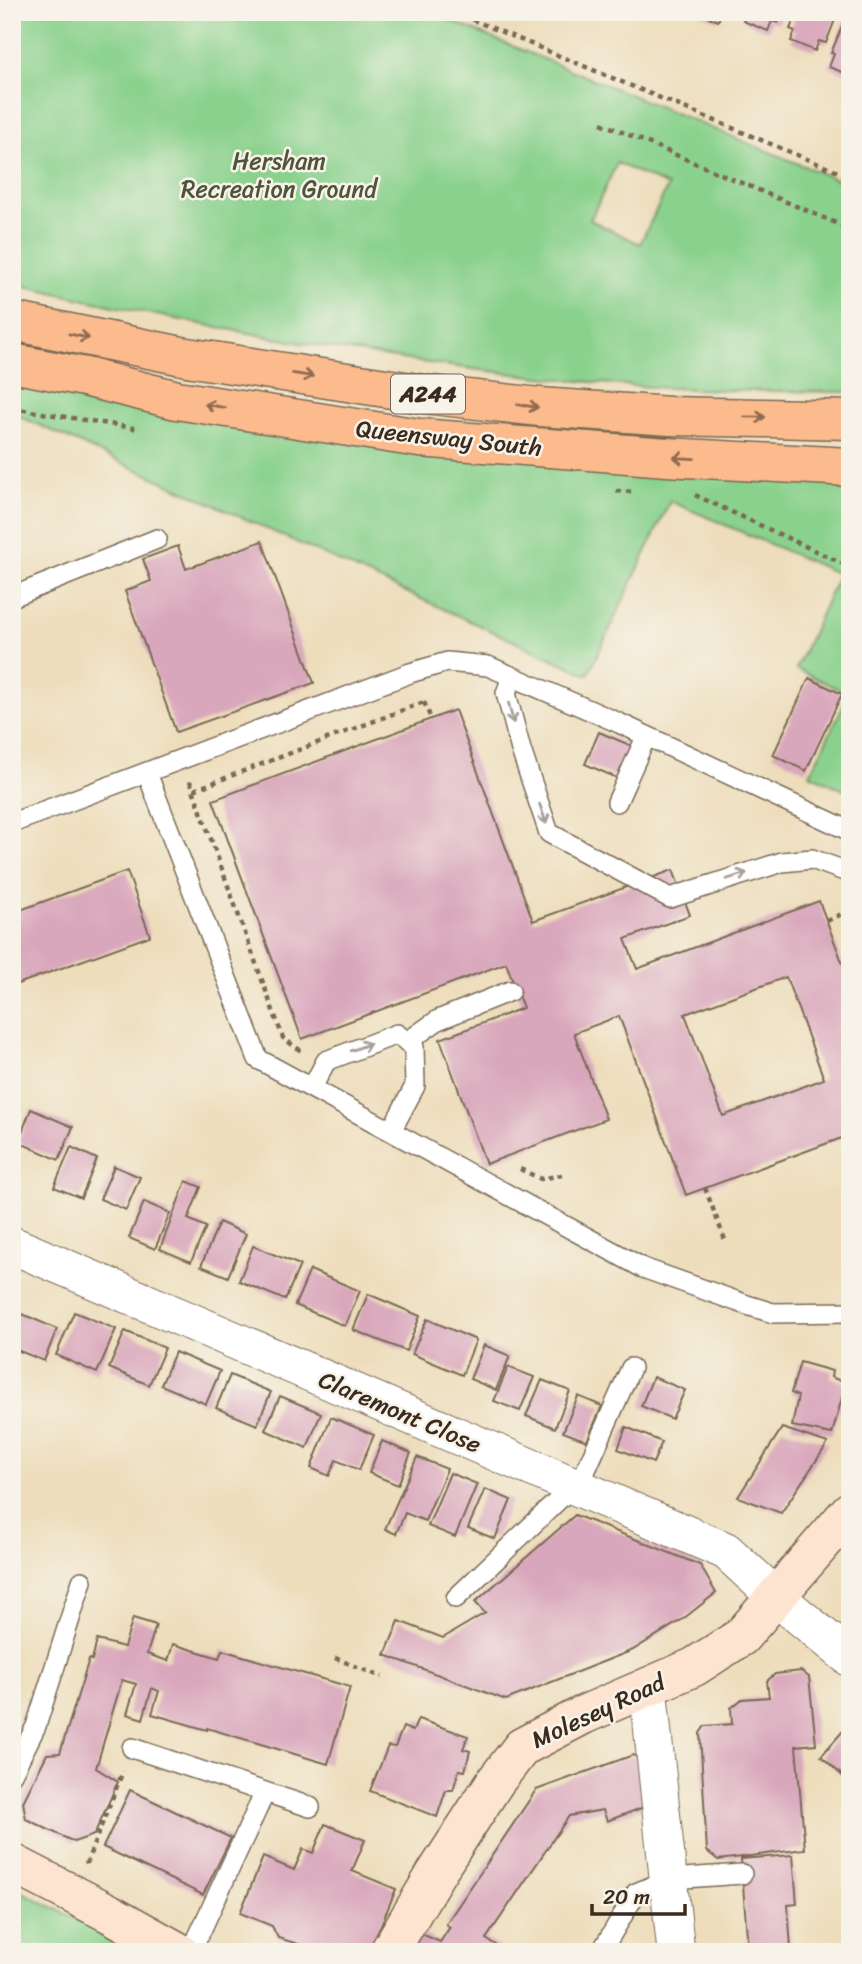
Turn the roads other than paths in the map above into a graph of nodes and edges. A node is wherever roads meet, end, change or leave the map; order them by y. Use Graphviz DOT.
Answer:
graph roads {
  1 [pos="12,321"];
  2 [pos="12,363"];
  3 [pos="850,420"];
  4 [pos="850,467"];
  5 [pos="157,539"];
  6 [pos="12,597"];
  7 [pos="512,677"];
  8 [pos="646,737"];
  9 [pos="147,773"];
  10 [pos="617,802"];
  11 [pos="12,822"];
  12 [pos="850,831"];
  13 [pos="850,873"];
  14 [pos="510,991"];
  15 [pos="407,1042"];
  16 [pos="312,1088"];
  17 [pos="391,1131"];
  18 [pos="12,1245"];
  19 [pos="850,1312"];
  20 [pos="631,1368"];
  21 [pos="576,1487"];
  22 [pos="850,1512"];
  23 [pos="82,1581"];
  24 [pos="776,1597"];
  25 [pos="456,1598"];
  26 [pos="850,1658"];
  27 [pos="648,1687"];
  28 [pos="132,1748"];
  29 [pos="12,1774"];
  30 [pos="265,1792"];
  31 [pos="310,1807"];
  32 [pos="12,1863"];
  33 [pos="742,1874"];
  34 [pos="670,1879"];
  35 [pos="179,1952"];
  36 [pos="191,1952"];
  37 [pos="389,1952"];
  38 [pos="601,1952"];
  39 [pos="676,1952"];
  1 -- 3 [label="main road, Queensway South / A244, one-way"];
  4 -- 2 [label="main road, Queensway South / A244, one-way"];
  5 -- 6 [label="lane"];
  7 -- 8 [label="lane"];
  7 -- 9 [label="lane"];
  7 -- 13 [label="lane, one-way"];
  8 -- 10 [label="lane"];
  8 -- 12 [label="lane"];
  9 -- 11 [label="lane"];
  9 -- 16 [label="lane"];
  14 -- 15 [label="lane"];
  16 -- 15 [label="lane, one-way"];
  15 -- 17 [label="lane"];
  16 -- 17 [label="lane"];
  17 -- 19 [label="lane"];
  18 -- 21 [label="street, Claremont Close"];
  20 -- 21 [label="lane"];
  21 -- 24 [label="street, Claremont Close"];
  21 -- 25 [label="lane"];
  22 -- 24 [label="street, Molesey Road"];
  23 -- 29 [label="lane"];
  24 -- 26 [label="street, Claremont Close"];
  24 -- 27 [label="street, Molesey Road"];
  27 -- 34 [label="street"];
  27 -- 37 [label="street, Molesey Road"];
  28 -- 30 [label="lane"];
  30 -- 31 [label="lane"];
  30 -- 36 [label="lane"];
  32 -- 35 [label="street"];
  33 -- 34 [label="lane"];
  34 -- 38 [label="lane"];
  34 -- 39 [label="street"];
}
